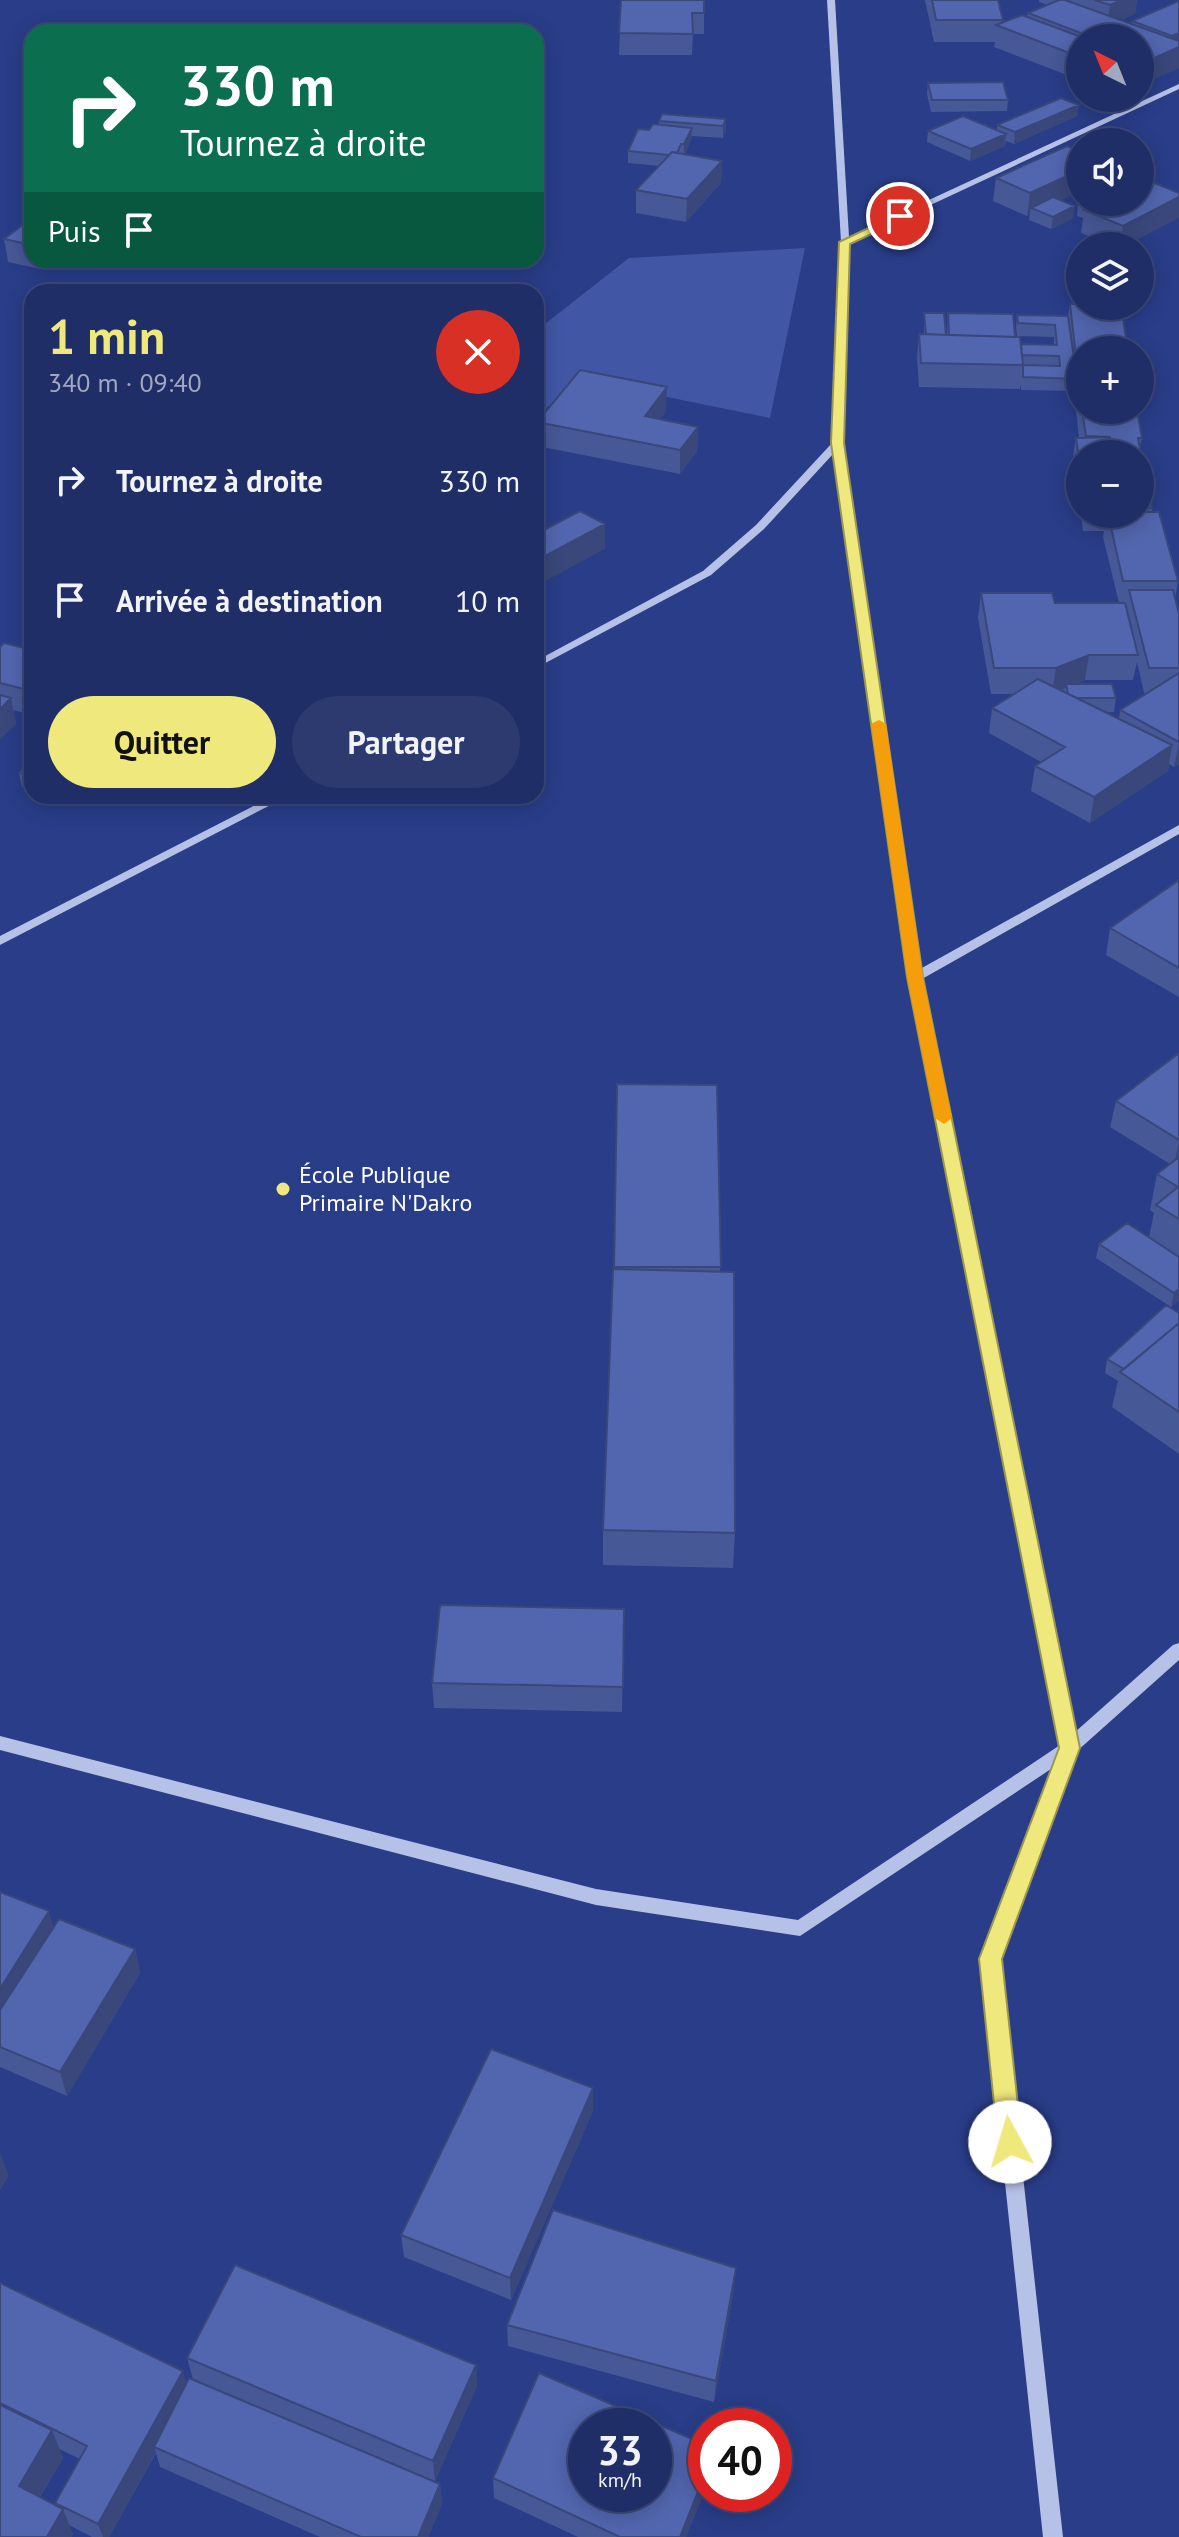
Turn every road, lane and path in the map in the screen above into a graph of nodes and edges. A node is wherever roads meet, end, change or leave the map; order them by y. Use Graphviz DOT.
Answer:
graph roads {
  1 [pos="831,0"];
  2 [pos="1179,86"];
  3 [pos="845,242"];
  4 [pos="838,443"];
  5 [pos="544,661"];
  6 [pos="266,804"];
  7 [pos="1179,829"];
  8 [pos="0,941"];
  9 [pos="915,977"];
  10 [pos="1179,1650"];
  11 [pos="0,1743"];
  12 [pos="1069,1748"];
  13 [pos="1053,2537"];
  1 -- 3 [label="street"];
  2 -- 3 [label="street"];
  3 -- 4 [label="street"];
  4 -- 5 [label="street"];
  4 -- 9 [label="street"];
  6 -- 8 [label="street"];
  7 -- 9 [label="street"];
  9 -- 12 [label="street"];
  10 -- 12 [label="street"];
  11 -- 12 [label="street"];
  12 -- 13 [label="street"];
}
